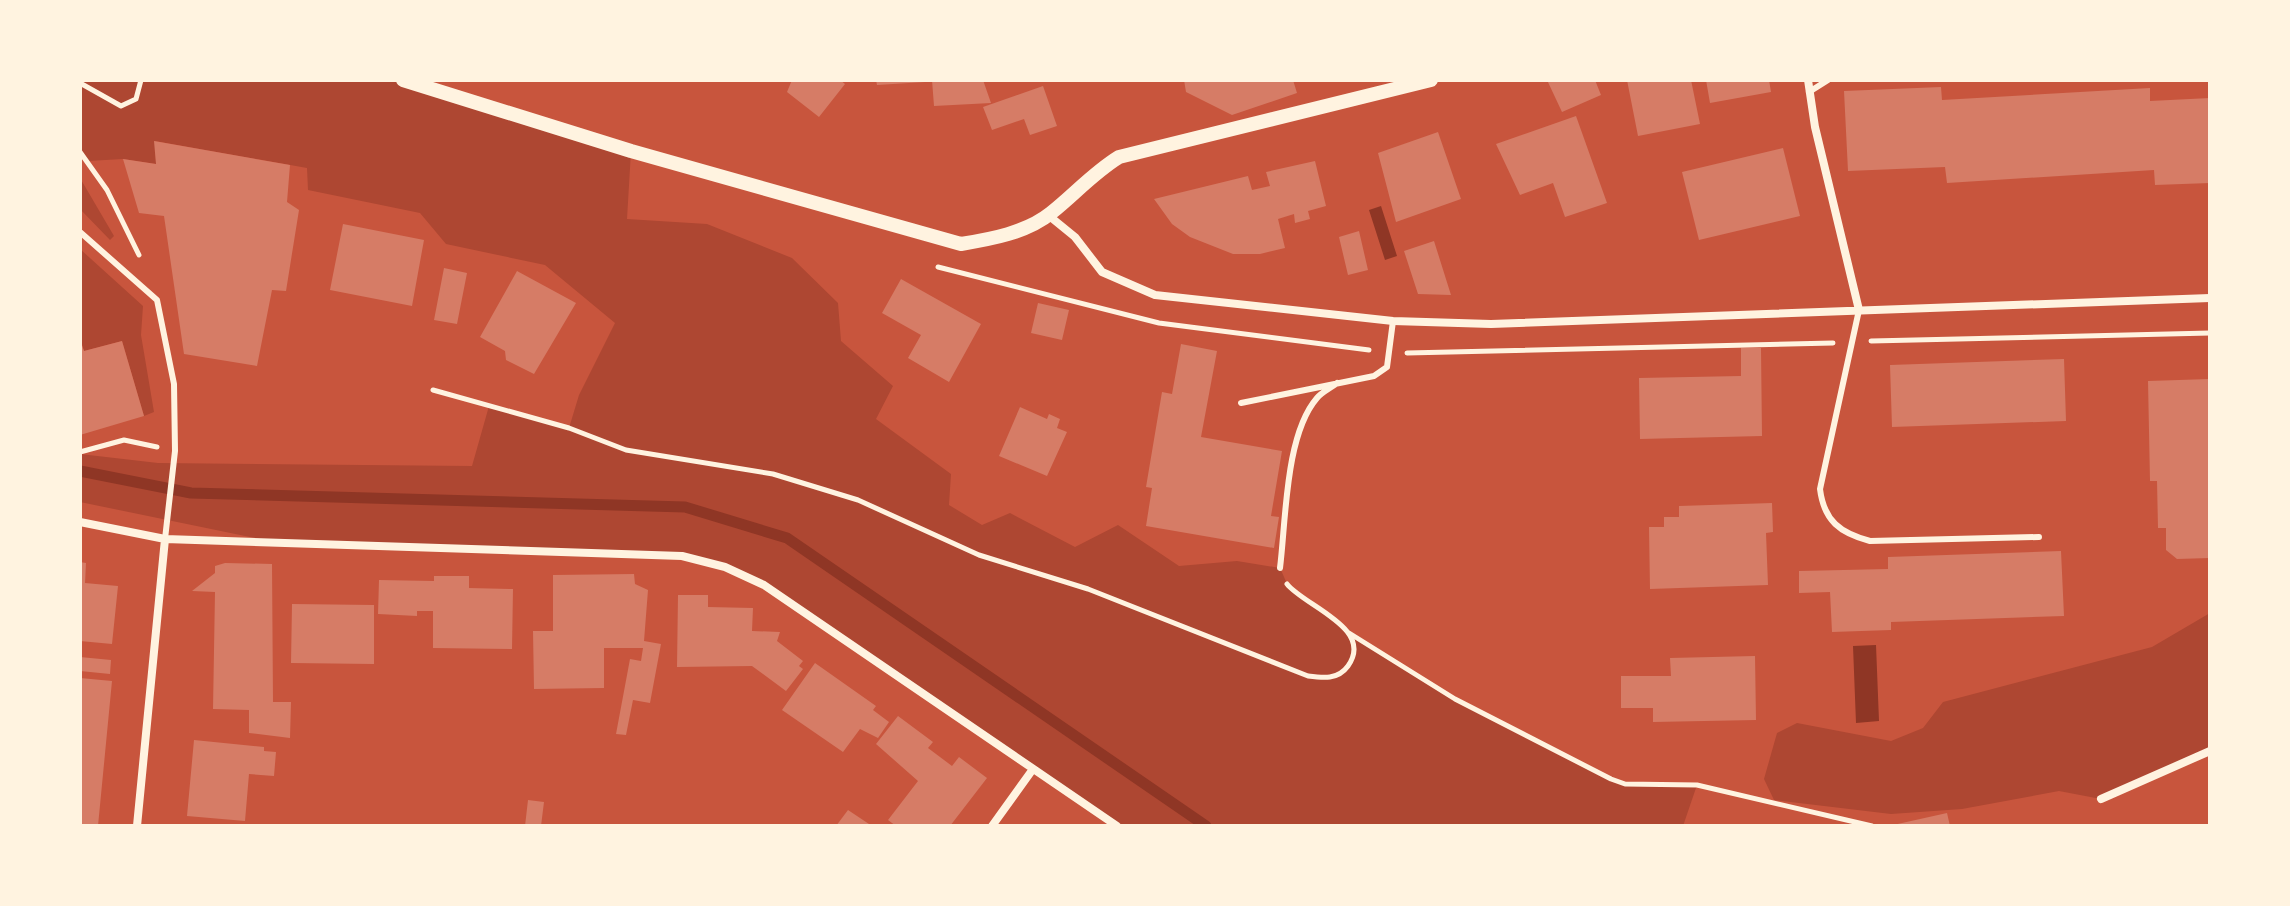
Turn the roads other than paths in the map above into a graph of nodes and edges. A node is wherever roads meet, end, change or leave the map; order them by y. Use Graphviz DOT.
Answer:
graph roads {
  1 [pos="403,80"];
  2 [pos="1431,80"];
  3 [pos="1808,80"];
  4 [pos="1828,80"];
  5 [pos="1809,92"];
  6 [pos="1048,215"];
  7 [pos="80,232"];
  8 [pos="2210,298"];
  9 [pos="1859,310"];
  10 [pos="1393,321"];
  11 [pos="1337,383"];
  12 [pos="1241,403"];
  13 [pos="80,522"];
  14 [pos="2039,537"];
  15 [pos="165,539"];
  16 [pos="1280,568"];
  17 [pos="2210,751"];
  18 [pos="1033,769"];
  19 [pos="2101,799"];
  20 [pos="137,826"];
  21 [pos="992,826"];
  22 [pos="1117,826"];
  1 -- 6 [label="street"];
  2 -- 6 [label="street"];
  3 -- 5 [label="street"];
  4 -- 5 [label="lane"];
  5 -- 9 [label="street"];
  6 -- 10 [label="street"];
  7 -- 15 [label="lane"];
  8 -- 9 [label="street"];
  9 -- 10 [label="street"];
  9 -- 14 [label="lane"];
  10 -- 11 [label="lane"];
  11 -- 12 [label="lane"];
  11 -- 16 [label="lane"];
  13 -- 15 [label="street"];
  15 -- 18 [label="street"];
  15 -- 20 [label="street"];
  17 -- 19 [label="street"];
  18 -- 21 [label="street"];
  18 -- 22 [label="street"];
}
